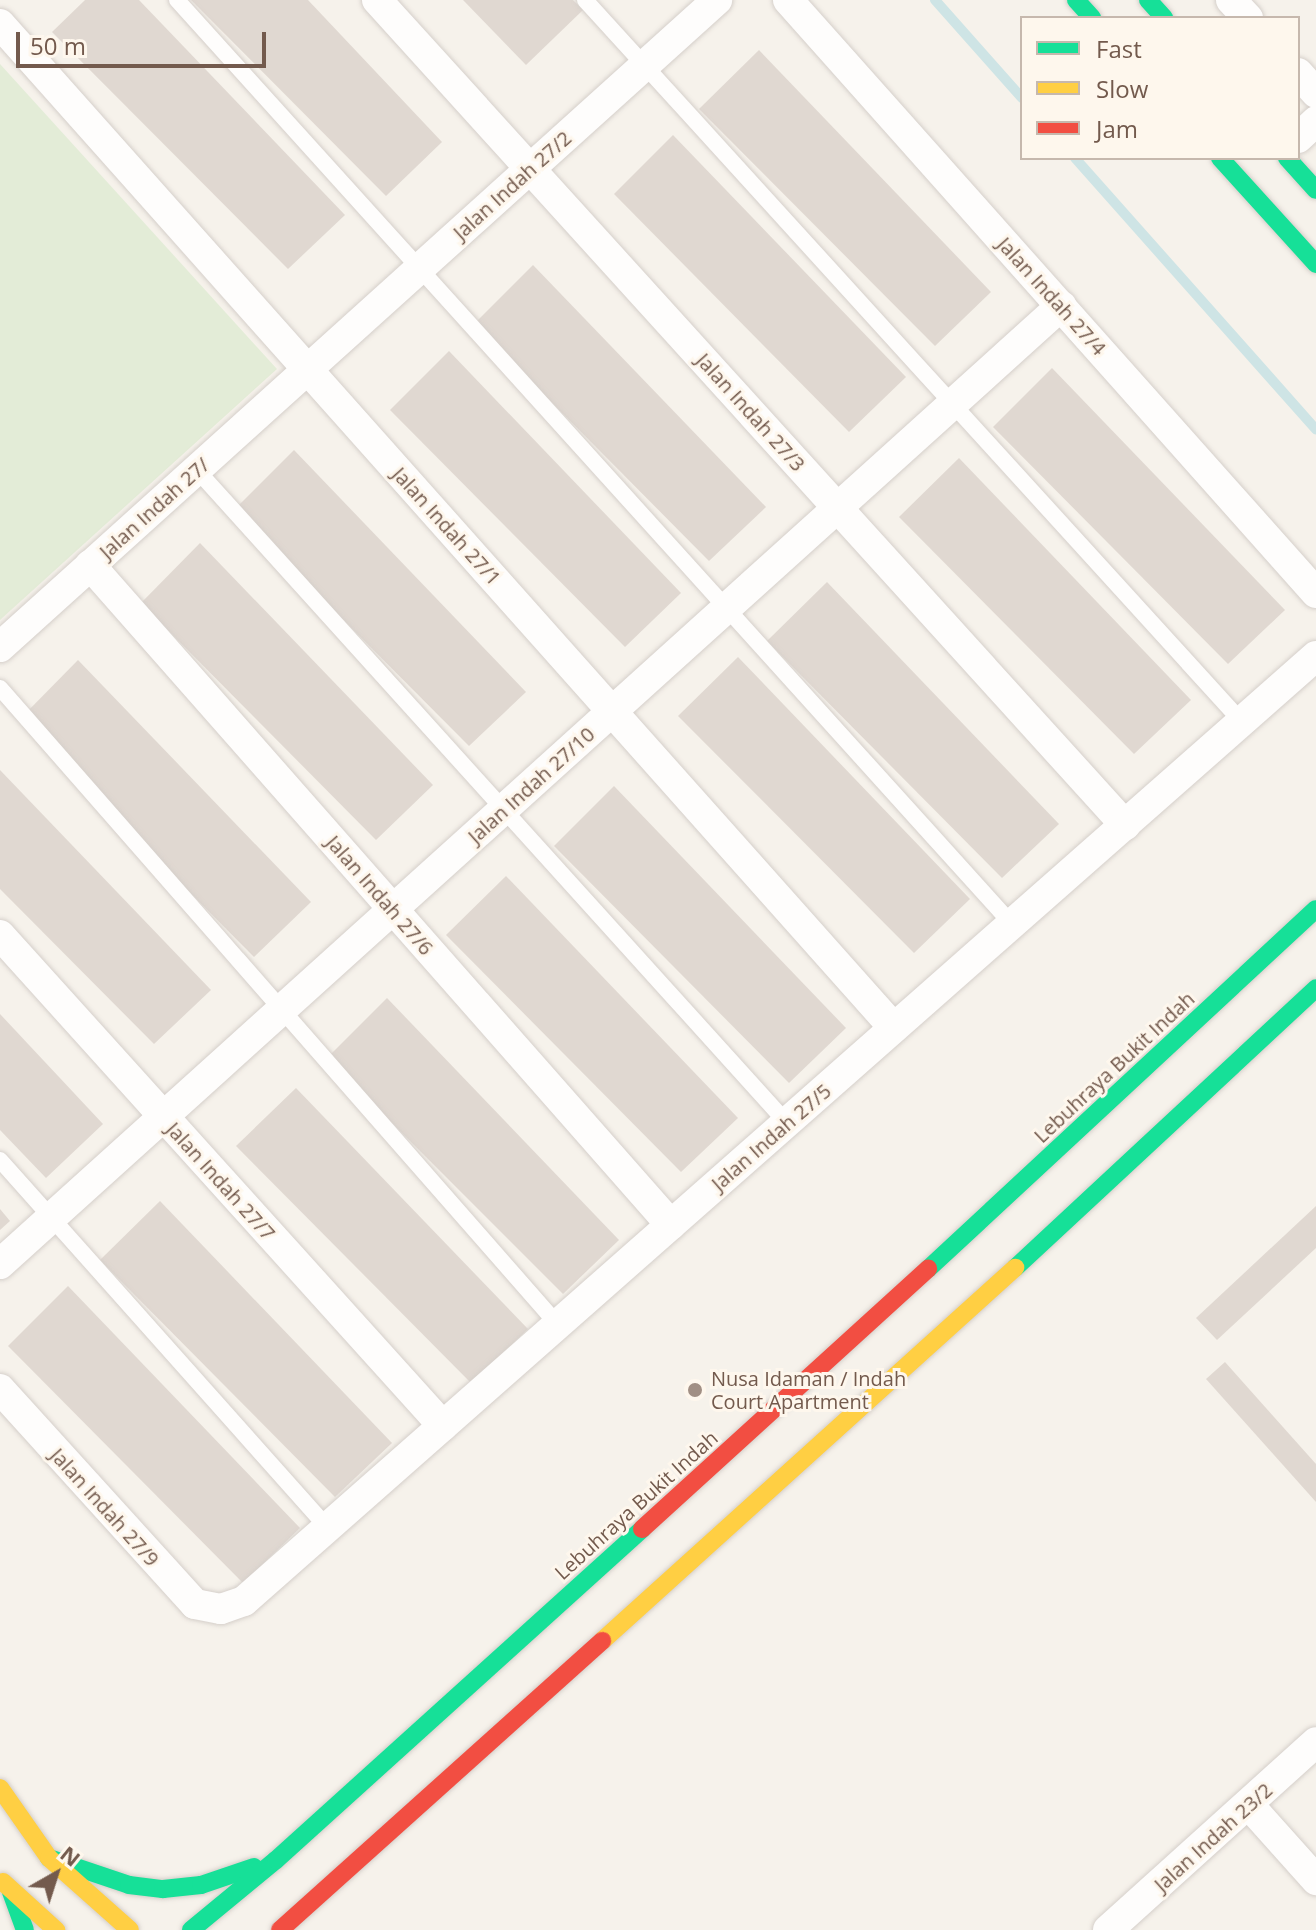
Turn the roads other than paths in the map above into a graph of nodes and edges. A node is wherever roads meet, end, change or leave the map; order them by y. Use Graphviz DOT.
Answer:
graph roads {
  1 [pos="177,0"];
  2 [pos="377,0"];
  3 [pos="585,0"];
  4 [pos="717,0"];
  5 [pos="788,0"];
  6 [pos="1076,0"];
  7 [pos="1148,0"];
  8 [pos="1231,0"];
  9 [pos="1090,16"];
  10 [pos="1162,16"];
  11 [pos="1246,16"];
  12 [pos="0,24"];
  13 [pos="645,65"];
  14 [pos="1300,75"];
  15 [pos="1316,93"];
  16 [pos="1316,121"];
  17 [pos="1300,136"];
  18 [pos="1222,160"];
  19 [pos="1289,160"];
  20 [pos="531,168"];
  21 [pos="1316,190"];
  22 [pos="1316,264"];
  23 [pos="421,268"];
  24 [pos="1061,306"];
  25 [pos="307,369"];
  26 [pos="953,404"];
  27 [pos="196,469"];
  28 [pos="838,508"];
  29 [pos="90,565"];
  30 [pos="1316,593"];
  31 [pos="727,608"];
  32 [pos="0,647"];
  33 [pos="1316,656"];
  34 [pos="0,688"];
  35 [pos="612,712"];
  36 [pos="1241,721"];
  37 [pos="504,809"];
  38 [pos="1125,825"];
  39 [pos="393,909"];
  40 [pos="1316,909"];
  41 [pos="1012,924"];
  42 [pos="0,935"];
  43 [pos="1316,988"];
  44 [pos="282,1009"];
  45 [pos="894,1028"];
  46 [pos="163,1116"];
  47 [pos="787,1123"];
  48 [pos="0,1160"];
  49 [pos="51,1218"];
  50 [pos="671,1225"];
  51 [pos="0,1264"];
  52 [pos="558,1325"];
  53 [pos="0,1389"];
  54 [pos="443,1426"];
  55 [pos="328,1528"];
  56 [pos="221,1609"];
  57 [pos="1316,1742"];
  58 [pos="0,1788"];
  59 [pos="1249,1805"];
  60 [pos="49,1858"];
  61 [pos="276,1860"];
  62 [pos="1316,1880"];
  63 [pos="5,1885"];
  64 [pos="25,1930"];
  65 [pos="56,1930"];
  66 [pos="130,1930"];
  67 [pos="191,1930"];
  68 [pos="280,1930"];
  69 [pos="1108,1930"];
  1 -- 23 [label="lane"];
  2 -- 20 [label="street, Jalan Indah 27/3"];
  3 -- 13 [label="lane"];
  4 -- 13 [label="street, Jalan Indah 27/2"];
  5 -- 24 [label="street, Jalan Indah 27/4"];
  6 -- 9 [label="main road"];
  7 -- 10 [label="main road"];
  8 -- 11 [label="street"];
  12 -- 25 [label="street, Jalan Indah 27/1"];
  13 -- 20 [label="street, Jalan Indah 27/2"];
  13 -- 26 [label="lane"];
  14 -- 15 [label="street"];
  16 -- 17 [label="street"];
  18 -- 22 [label="main road"];
  19 -- 21 [label="main road"];
  20 -- 23 [label="street, Jalan Indah 27/2"];
  20 -- 28 [label="street, Jalan Indah 27/3"];
  23 -- 25 [label="street, Jalan Indah 27/2"];
  23 -- 31 [label="lane"];
  24 -- 26 [label="street, Jalan Indah 27/10"];
  24 -- 30 [label="street, Jalan Indah 27/4"];
  25 -- 27 [label="street, Jalan Indah 27/"];
  25 -- 35 [label="street, Jalan Indah 27/1"];
  26 -- 28 [label="street, Jalan Indah 27/10"];
  26 -- 36 [label="lane"];
  27 -- 29 [label="street, Jalan Indah 27/"];
  27 -- 37 [label="lane"];
  28 -- 31 [label="street, Jalan Indah 27/10"];
  28 -- 38 [label="street, Jalan Indah 27/3"];
  29 -- 32 [label="street, Jalan Indah 27/"];
  29 -- 39 [label="street, Jalan Indah 27/6"];
  31 -- 35 [label="street, Jalan Indah 27/10"];
  31 -- 41 [label="lane"];
  33 -- 36 [label="street, Jalan Indah 27/5"];
  34 -- 44 [label="lane"];
  35 -- 37 [label="street, Jalan Indah 27/10"];
  35 -- 45 [label="street, Jalan Indah 27/1"];
  36 -- 38 [label="street, Jalan Indah 27/5"];
  37 -- 39 [label="street, Jalan Indah 27/10"];
  37 -- 47 [label="lane"];
  38 -- 41 [label="street, Jalan Indah 27/5"];
  39 -- 44 [label="street, Jalan Indah 27/10"];
  39 -- 50 [label="street, Jalan Indah 27/6"];
  40 -- 61 [label="main road, Lebuhraya Bukit Indah"];
  41 -- 45 [label="street, Jalan Indah 27/5"];
  42 -- 46 [label="street, Jalan Indah 27/7"];
  43 -- 68 [label="main road"];
  44 -- 46 [label="street, Jalan Indah 27/10"];
  44 -- 52 [label="lane"];
  45 -- 47 [label="street, Jalan Indah 27/5"];
  46 -- 49 [label="street, Jalan Indah 27/10"];
  46 -- 54 [label="street, Jalan Indah 27/7"];
  47 -- 50 [label="street, Jalan Indah 27/5"];
  48 -- 49 [label="lane"];
  49 -- 51 [label="street, Jalan Indah 27/10"];
  49 -- 55 [label="lane"];
  50 -- 52 [label="street, Jalan Indah 27/5"];
  52 -- 54 [label="street, Jalan Indah 27/5"];
  53 -- 56 [label="street, Jalan Indah 27/9"];
  54 -- 55 [label="street, Jalan Indah 27/5"];
  55 -- 56 [label="street, Jalan Indah 27/5"];
  57 -- 59 [label="street, Jalan Indah 23/2"];
  58 -- 60 [label="main road"];
  59 -- 62 [label="street"];
  59 -- 69 [label="street, Jalan Indah 23/2"];
  60 -- 61 [label="main road"];
  60 -- 66 [label="main road"];
  61 -- 67 [label="main road, Lebuhraya Bukit Indah"];
  63 -- 64 [label="main road"];
  63 -- 65 [label="main road"];
}
